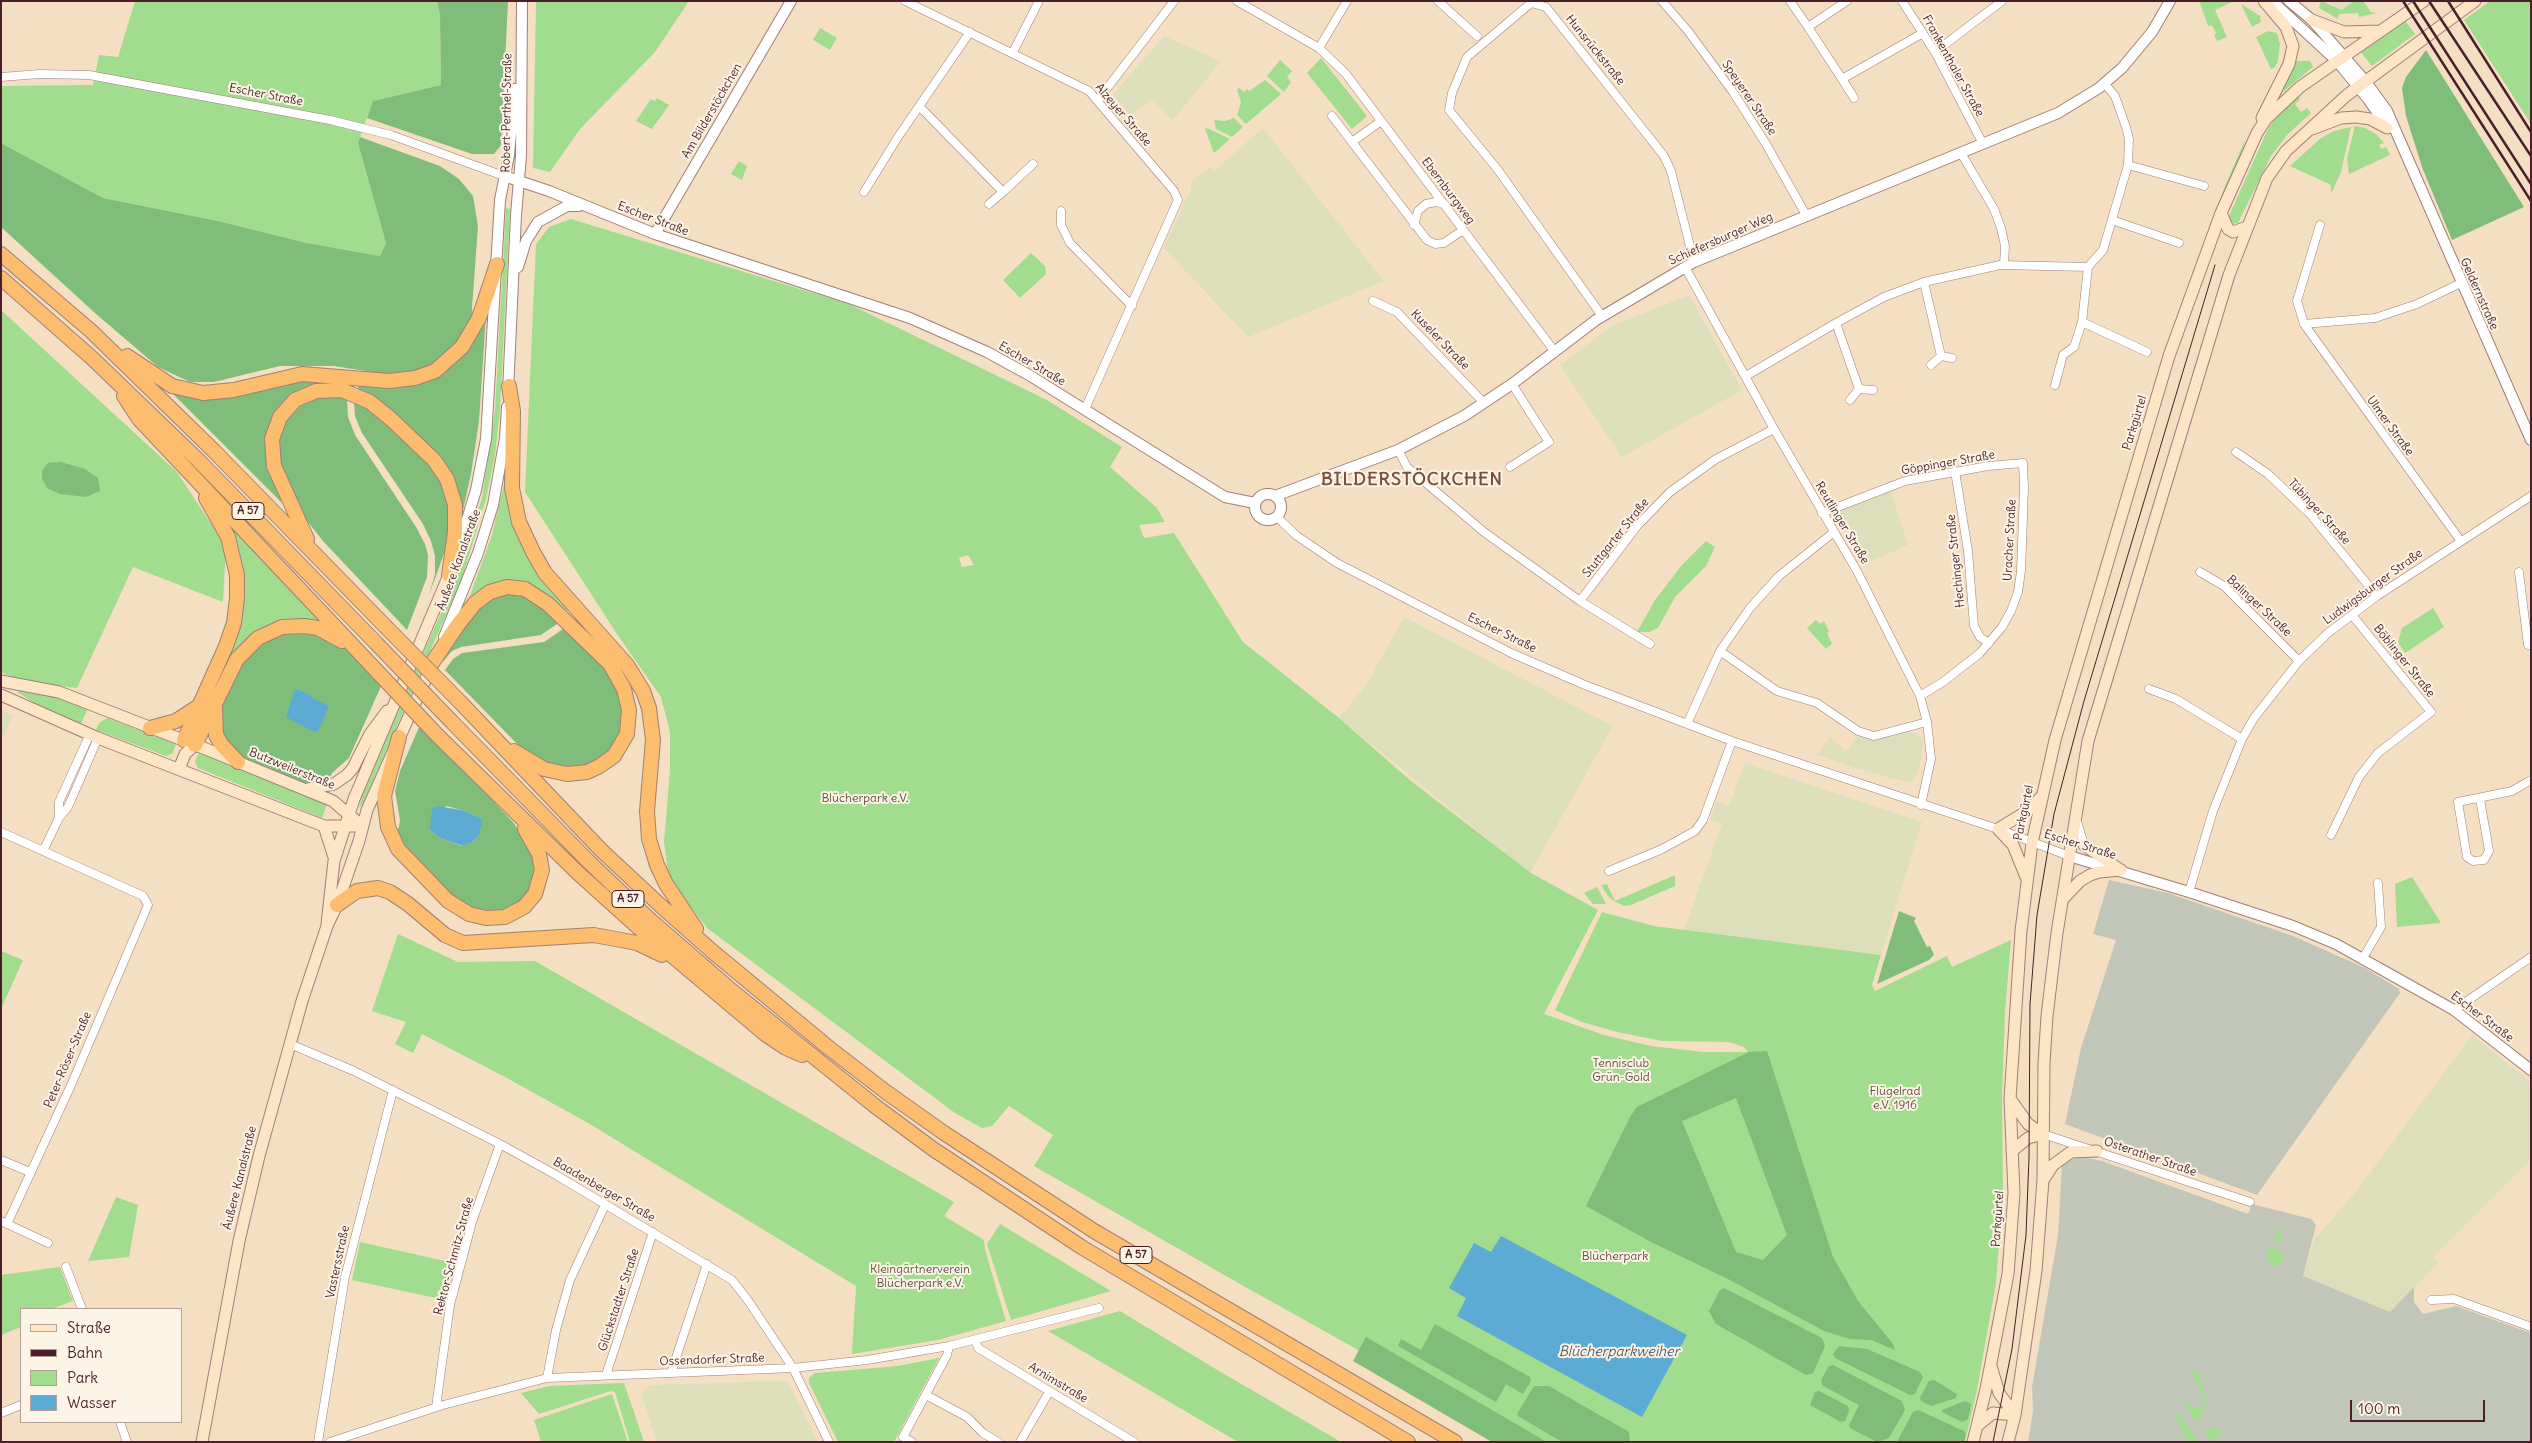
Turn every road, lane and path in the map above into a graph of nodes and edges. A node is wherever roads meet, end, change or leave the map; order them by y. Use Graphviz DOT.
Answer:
graph roads {
  1 [pos="522,1"];
  2 [pos="792,1"];
  3 [pos="905,1"];
  4 [pos="1039,1"];
  5 [pos="1174,1"];
  6 [pos="1347,1"];
  7 [pos="1438,1"];
  8 [pos="1662,1"];
  9 [pos="1790,1"];
  10 [pos="1847,1"];
  11 [pos="1902,1"];
  12 [pos="2002,1"];
  13 [pos="2170,1"];
  14 [pos="2264,1"];
  15 [pos="2272,1"];
  16 [pos="2289,1"];
  17 [pos="2424,1"];
  18 [pos="2475,1"];
  19 [pos="1238,2"];
  20 [pos="2312,20"];
  21 [pos="1808,28"];
  22 [pos="2382,30"];
  23 [pos="970,32"];
  24 [pos="1923,33"];
  25 [pos="1477,36"];
  26 [pos="521,46"];
  27 [pos="1319,48"];
  28 [pos="1013,52"];
  29 [pos="1935,52"];
  30 [pos="2340,59"];
  31 [pos="1,77"];
  32 [pos="1842,79"];
  33 [pos="2104,83"];
  34 [pos="2363,84"];
  35 [pos="1854,98"];
  36 [pos="1098,100"];
  37 [pos="920,106"];
  38 [pos="1332,116"];
  39 [pos="1380,121"];
  40 [pos="2387,128"];
  41 [pos="2306,132"];
  42 [pos="2257,133"];
  43 [pos="1352,142"];
  44 [pos="1983,144"];
  45 [pos="1961,153"];
  46 [pos="2405,157"];
  47 [pos="1033,164"];
  48 [pos="2128,165"];
  49 [pos="504,176"];
  50 [pos="518,180"];
  51 [pos="2204,186"];
  52 [pos="864,192"];
  53 [pos="1003,192"];
  54 [pos="989,204"];
  55 [pos="1444,204"];
  56 [pos="585,206"];
  57 [pos="1061,211"];
  58 [pos="2221,213"];
  59 [pos="1806,215"];
  60 [pos="2112,220"];
  61 [pos="1414,225"];
  62 [pos="2320,226"];
  63 [pos="2247,227"];
  64 [pos="1463,230"];
  65 [pos="655,234"];
  66 [pos="2179,243"];
  67 [pos="1,254"];
  68 [pos="497,264"];
  69 [pos="1690,265"];
  70 [pos="2004,266"];
  71 [pos="2088,267"];
  72 [pos="1,278"];
  73 [pos="514,280"];
  74 [pos="1924,282"];
  75 [pos="2461,283"];
  76 [pos="1373,301"];
  77 [pos="1132,306"];
  78 [pos="1602,316"];
  79 [pos="2082,322"];
  80 [pos="1836,323"];
  81 [pos="2304,324"];
  82 [pos="92,331"];
  83 [pos="1555,352"];
  84 [pos="2147,352"];
  85 [pos="1941,356"];
  86 [pos="1952,358"];
  87 [pos="1931,365"];
  88 [pos="1746,376"];
  89 [pos="117,382"];
  90 [pos="1512,384"];
  91 [pos="2055,385"];
  92 [pos="509,386"];
  93 [pos="1860,389"];
  94 [pos="1873,390"];
  95 [pos="1850,400"];
  96 [pos="1484,403"];
  97 [pos="1085,409"];
  98 [pos="1774,429"];
  99 [pos="2531,440"];
  100 [pos="1398,450"];
  101 [pos="2236,452"];
  102 [pos="2023,463"];
  103 [pos="1510,467"];
  104 [pos="188,470"];
  105 [pos="1956,471"];
  106 [pos="1275,496"];
  107 [pos="2531,496"];
  108 [pos="1255,503"];
  109 [pos="1822,513"];
  110 [pos="1277,517"];
  111 [pos="1834,532"];
  112 [pos="2460,540"];
  113 [pos="313,551"];
  114 [pos="2200,572"];
  115 [pos="2519,572"];
  116 [pos="449,575"];
  117 [pos="2377,596"];
  118 [pos="1580,601"];
  119 [pos="2352,615"];
  120 [pos="1989,643"];
  121 [pos="1650,644"];
  122 [pos="2531,645"];
  123 [pos="1720,651"];
  124 [pos="2299,662"];
  125 [pos="432,663"];
  126 [pos="373,667"];
  127 [pos="1,681"];
  128 [pos="2149,689"];
  129 [pos="1,695"];
  130 [pos="1920,696"];
  131 [pos="215,703"];
  132 [pos="395,703"];
  133 [pos="200,706"];
  134 [pos="1927,722"];
  135 [pos="1687,724"];
  136 [pos="150,728"];
  137 [pos="94,736"];
  138 [pos="399,737"];
  139 [pos="2242,739"];
  140 [pos="498,741"];
  141 [pos="1732,741"];
  142 [pos="188,746"];
  143 [pos="238,762"];
  144 [pos="179,769"];
  145 [pos="2531,780"];
  146 [pos="306,789"];
  147 [pos="2042,795"];
  148 [pos="2480,798"];
  149 [pos="1921,805"];
  150 [pos="513,809"];
  151 [pos="349,814"];
  152 [pos="2076,814"];
  153 [pos="324,826"];
  154 [pos="345,826"];
  155 [pos="362,826"];
  156 [pos="1998,829"];
  157 [pos="1,832"];
  158 [pos="2331,835"];
  159 [pos="2032,843"];
  160 [pos="2084,845"];
  161 [pos="43,851"];
  162 [pos="2069,856"];
  163 [pos="334,861"];
  164 [pos="2121,870"];
  165 [pos="1609,871"];
  166 [pos="2026,879"];
  167 [pos="2378,883"];
  168 [pos="2189,892"];
  169 [pos="2063,899"];
  170 [pos="337,906"];
  171 [pos="327,926"];
  172 [pos="713,952"];
  173 [pos="2531,957"];
  174 [pos="2363,958"];
  175 [pos="710,989"];
  176 [pos="2454,1010"];
  177 [pos="290,1044"];
  178 [pos="817,1061"];
  179 [pos="2531,1070"];
  180 [pos="393,1090"];
  181 [pos="2010,1099"];
  182 [pos="2043,1134"];
  183 [pos="500,1144"];
  184 [pos="2012,1151"];
  185 [pos="2097,1151"];
  186 [pos="1,1160"];
  187 [pos="30,1172"];
  188 [pos="2043,1180"];
  189 [pos="2250,1202"];
  190 [pos="605,1205"];
  191 [pos="4,1223"];
  192 [pos="653,1232"];
  193 [pos="48,1243"];
  194 [pos="708,1264"];
  195 [pos="66,1267"];
  196 [pos="2431,1300"];
  197 [pos="82,1308"];
  198 [pos="1099,1308"];
  199 [pos="2531,1327"];
  200 [pos="974,1340"];
  201 [pos="949,1346"];
  202 [pos="1990,1362"];
  203 [pos="793,1368"];
  204 [pos="670,1373"];
  205 [pos="606,1375"];
  206 [pos="547,1378"];
  207 [pos="1049,1392"];
  208 [pos="926,1395"];
  209 [pos="20,1405"];
  210 [pos="436,1407"];
  211 [pos="1,1413"];
  212 [pos="2015,1415"];
  213 [pos="120,1423"];
  214 [pos="1977,1427"];
  215 [pos="127,1442"];
  216 [pos="202,1442"];
  217 [pos="318,1442"];
  218 [pos="330,1442"];
  219 [pos="829,1442"];
  220 [pos="912,1442"];
  221 [pos="998,1442"];
  222 [pos="1020,1442"];
  223 [pos="1134,1442"];
  224 [pos="1408,1442"];
  225 [pos="1455,1442"];
  226 [pos="1973,1442"];
  227 [pos="2008,1442"];
  1 -- 26 [label="street, Robert-Perthel-Straße"];
  2 -- 65 [label="street, Am Bilderstöckchen"];
  3 -- 23 [label="street, Alzeyer Straße"];
  4 -- 28 [label="street"];
  5 -- 36 [label="street"];
  6 -- 27 [label="street"];
  7 -- 25 [label="street"];
  8 -- 59 [label="street, Speyerer Straße"];
  9 -- 21 [label="street"];
  10 -- 21 [label="street"];
  11 -- 24 [label="street, Frankenthaler Straße"];
  12 -- 29 [label="street"];
  13 -- 33 [label="street, Schiefersburger Weg"];
  14 -- 42 [label="main road"];
  15 -- 30 [label="street"];
  16 -- 20 [label="street"];
  17 -- 22 [label="main road, Parkgürtel"];
  18 -- 34 [label="main road"];
  19 -- 27 [label="street, Ebernburgweg"];
  20 -- 22 [label="main road"];
  20 -- 30 [label="street"];
  21 -- 32 [label="street"];
  22 -- 30 [label="main road, Parkgürtel"];
  23 -- 28 [label="street, Alzeyer Straße"];
  23 -- 37 [label="street"];
  24 -- 29 [label="street, Frankenthaler Straße"];
  24 -- 32 [label="street"];
  26 -- 49 [label="street, Robert-Perthel-Straße"];
  26 -- 50 [label="street, Robert-Perthel-Straße"];
  27 -- 39 [label="street, Ebernburgweg"];
  28 -- 36 [label="street, Alzeyer Straße"];
  29 -- 44 [label="street, Frankenthaler Straße"];
  30 -- 34 [label="street, Geldernstraße"];
  30 -- 42 [label="main road, Parkgürtel"];
  31 -- 49 [label="street, Escher Straße"];
  32 -- 35 [label="street"];
  33 -- 44 [label="street, Schiefersburger Weg"];
  33 -- 48 [label="street"];
  34 -- 40 [label="street, Geldernstraße"];
  34 -- 41 [label="main road"];
  34 -- 46 [label="street, Geldernstraße"];
  36 -- 77 [label="street, Alzeyer Straße"];
  37 -- 52 [label="street"];
  37 -- 53 [label="street"];
  38 -- 43 [label="street"];
  39 -- 43 [label="street"];
  39 -- 55 [label="street, Ebernburgweg"];
  40 -- 41 [label="main road"];
  40 -- 46 [label="street, Geldernstraße"];
  41 -- 63 [label="main road"];
  42 -- 58 [label="main road, Parkgürtel"];
  43 -- 61 [label="street"];
  44 -- 45 [label="street, Schiefersburger Weg"];
  45 -- 59 [label="street, Schiefersburger Weg"];
  45 -- 70 [label="street"];
  46 -- 75 [label="street, Geldernstraße"];
  47 -- 53 [label="street"];
  48 -- 51 [label="street"];
  48 -- 60 [label="street"];
  49 -- 50 [label="street, Escher Straße"];
  49 -- 68 [label="street, Äußere Kanalstraße"];
  50 -- 56 [label="street, Escher Straße"];
  50 -- 73 [label="street, Äußere Kanalstraße"];
  53 -- 54 [label="street"];
  55 -- 61 [label="street"];
  55 -- 64 [label="street, Ebernburgweg"];
  56 -- 65 [label="street, Escher Straße"];
  56 -- 73 [label="street"];
  57 -- 77 [label="street"];
  58 -- 63 [label="main road"];
  58 -- 147 [label="main road, Parkgürtel"];
  59 -- 69 [label="street, Schiefersburger Weg"];
  60 -- 66 [label="street"];
  60 -- 71 [label="street"];
  61 -- 64 [label="street"];
  62 -- 81 [label="street, Ulmer Straße"];
  63 -- 152 [label="main road"];
  64 -- 83 [label="street, Ebernburgweg"];
  65 -- 97 [label="street, Escher Straße"];
  67 -- 82 [label="highway, A 57"];
  68 -- 82 [label="highway"];
  68 -- 116 [label="street, Äußere Kanalstraße"];
  69 -- 78 [label="street, Schiefersburger Weg"];
  69 -- 78 [label="street, Hunsrückstraße"];
  69 -- 88 [label="street, Reutlinger Straße"];
  70 -- 71 [label="street"];
  70 -- 74 [label="street"];
  71 -- 79 [label="street"];
  72 -- 89 [label="highway, A 57"];
  73 -- 92 [label="street, Äußere Kanalstraße"];
  74 -- 80 [label="street"];
  74 -- 85 [label="street"];
  75 -- 81 [label="street"];
  75 -- 99 [label="street, Geldernstraße"];
  76 -- 96 [label="street, Kuseler Straße"];
  77 -- 97 [label="street, Alzeyer Straße"];
  78 -- 83 [label="street, Schiefersburger Weg"];
  79 -- 84 [label="street"];
  79 -- 91 [label="street"];
  80 -- 88 [label="street"];
  80 -- 93 [label="street"];
  81 -- 112 [label="street, Ulmer Straße"];
  82 -- 113 [label="highway, A 57"];
  83 -- 90 [label="street, Schiefersburger Weg"];
  85 -- 86 [label="street"];
  85 -- 87 [label="street"];
  88 -- 98 [label="street, Reutlinger Straße"];
  89 -- 104 [label="highway"];
  89 -- 178 [label="highway, A 57, bridge"];
  90 -- 96 [label="street, Schiefersburger Weg"];
  90 -- 103 [label="street"];
  92 -- 125 [label="street, Äußere Kanalstraße"];
  92 -- 172 [label="highway"];
  93 -- 94 [label="street"];
  93 -- 95 [label="street"];
  96 -- 100 [label="street, Schiefersburger Weg"];
  97 -- 108 [label="street, Escher Straße"];
  98 -- 109 [label="street, Reutlinger Straße"];
  98 -- 118 [label="street, Stuttgarter Straße"];
  100 -- 106 [label="street, Schiefersburger Weg"];
  100 -- 118 [label="street"];
  101 -- 117 [label="street, Tübinger Straße"];
  102 -- 105 [label="street, Göppinger Straße"];
  102 -- 120 [label="street, Uracher Straße"];
  104 -- 126 [label="highway"];
  104 -- 133 [label="highway"];
  105 -- 109 [label="street, Göppinger Straße"];
  105 -- 120 [label="street, Hechinger Straße"];
  106 -- 108 [label="street"];
  106 -- 110 [label="street"];
  107 -- 112 [label="street, Ludwigsburger Straße"];
  108 -- 110 [label="street"];
  109 -- 111 [label="street, Reutlinger Straße"];
  110 -- 135 [label="street, Escher Straße"];
  111 -- 123 [label="street"];
  111 -- 130 [label="street, Reutlinger Straße"];
  112 -- 117 [label="street, Ludwigsburger Straße"];
  113 -- 116 [label="highway"];
  113 -- 140 [label="highway, A 57, bridge"];
  114 -- 124 [label="street, Balinger Straße"];
  115 -- 122 [label="street"];
  116 -- 132 [label="main road, Äußere Kanalstraße"];
  117 -- 119 [label="street, Ludwigsburger Straße"];
  118 -- 121 [label="street"];
  119 -- 124 [label="street, Ludwigsburger Straße"];
  119 -- 158 [label="street, Böblinger Straße"];
  120 -- 130 [label="street, Uracher Straße"];
  123 -- 134 [label="street"];
  123 -- 135 [label="street"];
  124 -- 139 [label="street, Ludwigsburger Straße"];
  125 -- 138 [label="main road, Äußere Kanalstraße"];
  125 -- 140 [label="highway"];
  126 -- 131 [label="highway"];
  126 -- 150 [label="highway, bridge"];
  127 -- 136 [label="main road, Butzweilerstraße"];
  128 -- 139 [label="street"];
  129 -- 137 [label="main road"];
  130 -- 134 [label="street, Reutlinger Straße"];
  131 -- 142 [label="highway"];
  131 -- 143 [label="highway"];
  132 -- 146 [label="main road"];
  132 -- 151 [label="main road, Äußere Kanalstraße"];
  133 -- 136 [label="highway"];
  133 -- 142 [label="highway"];
  134 -- 149 [label="street, Reutlinger Straße"];
  135 -- 141 [label="street, Escher Straße"];
  136 -- 142 [label="main road, Butzweilerstraße"];
  137 -- 144 [label="main road"];
  137 -- 161 [label="street"];
  138 -- 150 [label="highway"];
  138 -- 155 [label="main road, Äußere Kanalstraße"];
  139 -- 168 [label="street, Ludwigsburger Straße"];
  140 -- 172 [label="highway, A 57"];
  141 -- 149 [label="street, Escher Straße"];
  141 -- 165 [label="street"];
  142 -- 143 [label="main road, Butzweilerstraße"];
  142 -- 144 [label="main road"];
  143 -- 146 [label="main road, Butzweilerstraße"];
  144 -- 153 [label="main road"];
  145 -- 148 [label="street"];
  146 -- 151 [label="main road, Butzweilerstraße"];
  147 -- 156 [label="main road"];
  147 -- 159 [label="main road, Parkgürtel"];
  148 -- 148 [label="street"];
  149 -- 156 [label="street, Escher Straße"];
  150 -- 175 [label="highway"];
  151 -- 154 [label="main road, Äußere Kanalstraße"];
  151 -- 155 [label="main road, Butzweilerstraße"];
  152 -- 160 [label="street"];
  152 -- 162 [label="main road"];
  153 -- 154 [label="main road"];
  153 -- 163 [label="main road"];
  154 -- 155 [label="main road"];
  154 -- 163 [label="main road, Äußere Kanalstraße"];
  155 -- 170 [label="main road, Äußere Kanalstraße"];
  156 -- 159 [label="street, Escher Straße"];
  156 -- 166 [label="main road"];
  157 -- 161 [label="street"];
  159 -- 162 [label="street, Escher Straße"];
  159 -- 166 [label="main road, Parkgürtel"];
  160 -- 164 [label="main road"];
  161 -- 187 [label="street, Peter-Röser-Straße"];
  162 -- 164 [label="street, Escher Straße"];
  162 -- 169 [label="main road"];
  163 -- 171 [label="main road, Äußere Kanalstraße"];
  164 -- 168 [label="street, Escher Straße"];
  164 -- 169 [label="main road"];
  166 -- 181 [label="main road, Parkgürtel"];
  167 -- 174 [label="street"];
  168 -- 174 [label="street, Escher Straße"];
  169 -- 182 [label="main road"];
  170 -- 171 [label="main road, Äußere Kanalstraße"];
  170 -- 175 [label="highway"];
  171 -- 177 [label="main road, Äußere Kanalstraße"];
  172 -- 225 [label="highway, A 57"];
  173 -- 176 [label="street"];
  174 -- 176 [label="street, Escher Straße"];
  175 -- 178 [label="highway"];
  176 -- 179 [label="street, Escher Straße"];
  177 -- 180 [label="street, Baadenberger Straße"];
  177 -- 216 [label="main road, Äußere Kanalstraße"];
  178 -- 224 [label="highway, A 57"];
  180 -- 183 [label="street, Baadenberger Straße"];
  180 -- 217 [label="street, Vastersstraße"];
  181 -- 182 [label="main road"];
  181 -- 184 [label="main road, Parkgürtel"];
  182 -- 184 [label="main road"];
  182 -- 185 [label="street, Osterather Straße"];
  182 -- 188 [label="main road"];
  183 -- 190 [label="street, Baadenberger Straße"];
  183 -- 210 [label="street, Rektor-Schmitz-Straße"];
  184 -- 202 [label="main road, Parkgürtel"];
  185 -- 188 [label="main road"];
  185 -- 189 [label="street, Osterather Straße"];
  186 -- 187 [label="street"];
  187 -- 191 [label="street, Peter-Röser-Straße"];
  188 -- 212 [label="main road"];
  190 -- 192 [label="street, Baadenberger Straße"];
  190 -- 206 [label="street"];
  191 -- 193 [label="street"];
  192 -- 194 [label="street, Baadenberger Straße"];
  192 -- 205 [label="street, Glückstadter Straße"];
  194 -- 203 [label="street, Baadenberger Straße"];
  194 -- 204 [label="street"];
  195 -- 197 [label="street"];
  196 -- 199 [label="street"];
  198 -- 200 [label="street, Ossendorfer Straße"];
  200 -- 201 [label="street, Ossendorfer Straße"];
  200 -- 207 [label="street, Arnimstraße"];
  201 -- 203 [label="street, Ossendorfer Straße"];
  201 -- 208 [label="street"];
  202 -- 212 [label="main road"];
  202 -- 214 [label="main road, Parkgürtel"];
  203 -- 204 [label="street, Ossendorfer Straße"];
  203 -- 219 [label="street, Baadenberger Straße"];
  204 -- 205 [label="street, Ossendorfer Straße"];
  205 -- 206 [label="street, Ossendorfer Straße"];
  206 -- 210 [label="street, Ossendorfer Straße"];
  207 -- 222 [label="street"];
  207 -- 223 [label="street, Arnimstraße"];
  208 -- 220 [label="street"];
  208 -- 221 [label="street"];
  209 -- 211 [label="street"];
  210 -- 218 [label="street, Ossendorfer Straße"];
  212 -- 214 [label="main road"];
  212 -- 227 [label="main road"];
  213 -- 215 [label="street"];
  214 -- 226 [label="main road, Parkgürtel"];
}
